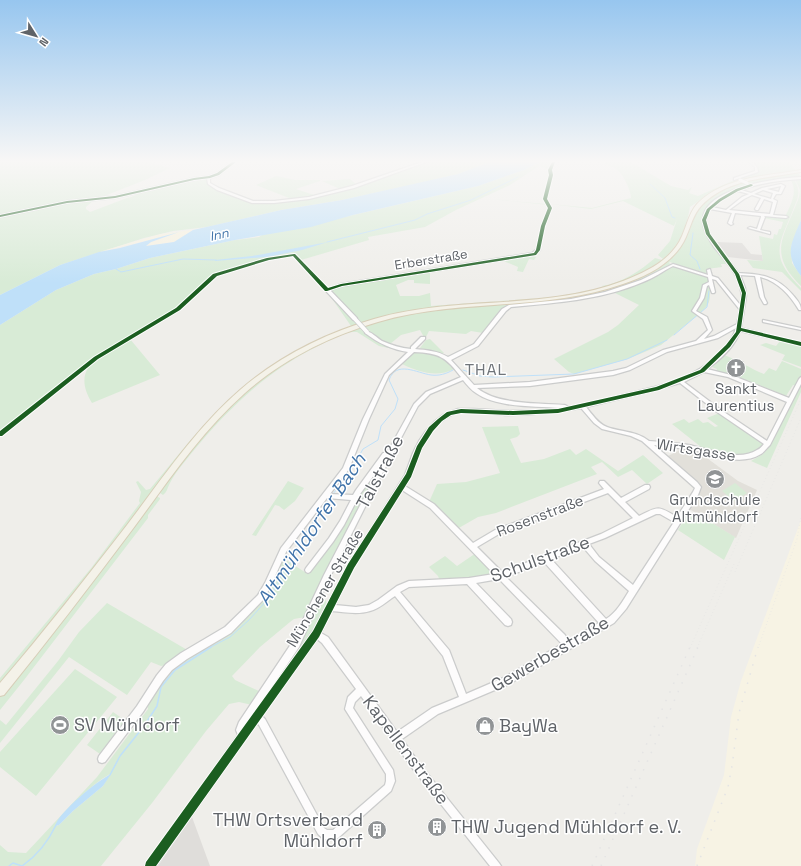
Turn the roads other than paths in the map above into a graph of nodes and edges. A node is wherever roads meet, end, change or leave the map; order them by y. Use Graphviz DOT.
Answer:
graph roads {
  1 [pos="65,202"];
  2 [pos="258,202"];
  3 [pos="270,202"];
  4 [pos="701,202"];
  5 [pos="717,202"];
  6 [pos="738,202"];
  7 [pos="761,202"];
  8 [pos="775,202"];
  9 [pos="710,208"];
  10 [pos="757,209"];
  11 [pos="725,211"];
  12 [pos="734,212"];
  13 [pos="762,215"];
  14 [pos="0,216"];
  15 [pos="771,216"];
  16 [pos="720,217"];
  17 [pos="786,217"];
  18 [pos="731,224"];
  19 [pos="750,228"];
  20 [pos="758,230"];
  21 [pos="769,233"];
  22 [pos="538,250"];
  23 [pos="709,270"];
  24 [pos="737,274"];
  25 [pos="709,275"];
  26 [pos="757,275"];
  27 [pos="711,283"];
  28 [pos="713,292"];
  29 [pos="766,303"];
  30 [pos="741,308"];
  31 [pos="801,308"];
  32 [pos="765,322"];
  33 [pos="739,327"];
  34 [pos="801,329"];
  35 [pos="424,338"];
  36 [pos="698,342"];
  37 [pos="801,344"];
  38 [pos="413,350"];
  39 [pos="449,359"];
  40 [pos="704,370"];
  41 [pos="463,378"];
  42 [pos="801,379"];
  43 [pos="680,381"];
  44 [pos="472,387"];
  45 [pos="790,401"];
  46 [pos="582,406"];
  47 [pos="569,409"];
  48 [pos="648,443"];
  49 [pos="768,444"];
  50 [pos="389,454"];
  51 [pos="602,483"];
  52 [pos="401,486"];
  53 [pos="647,487"];
  54 [pos="609,490"];
  55 [pos="327,496"];
  56 [pos="354,498"];
  57 [pos="621,501"];
  58 [pos="638,519"];
  59 [pos="677,520"];
  60 [pos="584,543"];
  61 [pos="472,547"];
  62 [pos="545,558"];
  63 [pos="308,570"];
  64 [pos="500,576"];
  65 [pos="469,581"];
  66 [pos="634,590"];
  67 [pos="395,592"];
  68 [pos="331,608"];
  69 [pos="508,622"];
  70 [pos="605,624"];
  71 [pos="316,634"];
  72 [pos="567,646"];
  73 [pos="361,690"];
  74 [pos="0,691"];
  75 [pos="464,698"];
  76 [pos="257,717"];
  77 [pos="243,736"];
  78 [pos="396,738"];
  79 [pos="102,759"];
  80 [pos="150,866"];
  81 [pos="496,866"];
  1 -- 14 [label="street"];
  2 -- 3 [label="street"];
  4 -- 74 [label="main road"];
  5 -- 9 [label="street"];
  6 -- 11 [label="street"];
  7 -- 10 [label="street"];
  8 -- 15 [label="street"];
  9 -- 11 [label="street"];
  9 -- 24 [label="street, Münchener Straße"];
  11 -- 12 [label="street"];
  11 -- 16 [label="street"];
  12 -- 13 [label="street"];
  12 -- 18 [label="street"];
  13 -- 15 [label="street"];
  13 -- 20 [label="street"];
  15 -- 17 [label="street"];
  19 -- 20 [label="street"];
  20 -- 21 [label="street"];
  22 -- 38 [label="street, Erberstraße, bridge"];
  23 -- 25 [label="street"];
  24 -- 26 [label="street"];
  24 -- 30 [label="street, Münchener Straße"];
  25 -- 27 [label="street"];
  25 -- 30 [label="street"];
  25 -- 39 [label="street"];
  26 -- 29 [label="street"];
  26 -- 31 [label="street"];
  27 -- 28 [label="street"];
  27 -- 36 [label="street"];
  30 -- 33 [label="street, Münchener Straße"];
  32 -- 34 [label="street"];
  33 -- 36 [label="street"];
  33 -- 37 [label="street"];
  33 -- 40 [label="street, Münchener Straße"];
  35 -- 38 [label="street"];
  36 -- 44 [label="street"];
  38 -- 39 [label="street"];
  38 -- 55 [label="street"];
  39 -- 41 [label="street"];
  40 -- 43 [label="street, Münchener Straße"];
  40 -- 45 [label="street"];
  41 -- 44 [label="street"];
  41 -- 50 [label="street, Talstraße"];
  42 -- 45 [label="street, Wirtsgasse"];
  43 -- 46 [label="street, Münchener Straße"];
  43 -- 49 [label="street"];
  44 -- 47 [label="street"];
  45 -- 49 [label="street, Wirtsgasse"];
  46 -- 47 [label="street, Münchener Straße"];
  46 -- 48 [label="street, Wirtsgasse"];
  47 -- 52 [label="street, Münchener Straße"];
  48 -- 49 [label="street, Wirtsgasse"];
  48 -- 59 [label="street, Gewerbestraße"];
  50 -- 56 [label="street"];
  50 -- 77 [label="street, Talstraße"];
  51 -- 54 [label="street"];
  52 -- 61 [label="street"];
  52 -- 68 [label="street, Münchener Straße"];
  53 -- 57 [label="street"];
  54 -- 57 [label="street"];
  54 -- 61 [label="street, Rosenstraße"];
  55 -- 56 [label="street"];
  55 -- 79 [label="street"];
  56 -- 63 [label="street"];
  57 -- 58 [label="street"];
  58 -- 59 [label="street, Schulstraße"];
  58 -- 60 [label="street, Schulstraße"];
  59 -- 66 [label="street, Gewerbestraße"];
  60 -- 62 [label="street, Schulstraße"];
  60 -- 66 [label="street"];
  61 -- 64 [label="street"];
  62 -- 64 [label="street, Schulstraße"];
  62 -- 70 [label="street"];
  64 -- 65 [label="street, Schulstraße"];
  64 -- 72 [label="street"];
  65 -- 67 [label="street, Schulstraße"];
  65 -- 69 [label="street"];
  66 -- 70 [label="street, Gewerbestraße"];
  67 -- 68 [label="street, Schulstraße"];
  67 -- 75 [label="street"];
  68 -- 71 [label="street, Münchener Straße"];
  70 -- 72 [label="street, Gewerbestraße"];
  71 -- 73 [label="street, Kapellenstraße"];
  71 -- 76 [label="street, Münchener Straße"];
  72 -- 75 [label="street, Gewerbestraße"];
  73 -- 76 [label="street"];
  73 -- 78 [label="street, Kapellenstraße"];
  75 -- 78 [label="street, Gewerbestraße"];
  76 -- 77 [label="street, Münchener Straße"];
  77 -- 80 [label="street, Münchener Straße"];
  78 -- 81 [label="street, Kapellenstraße"];
}
